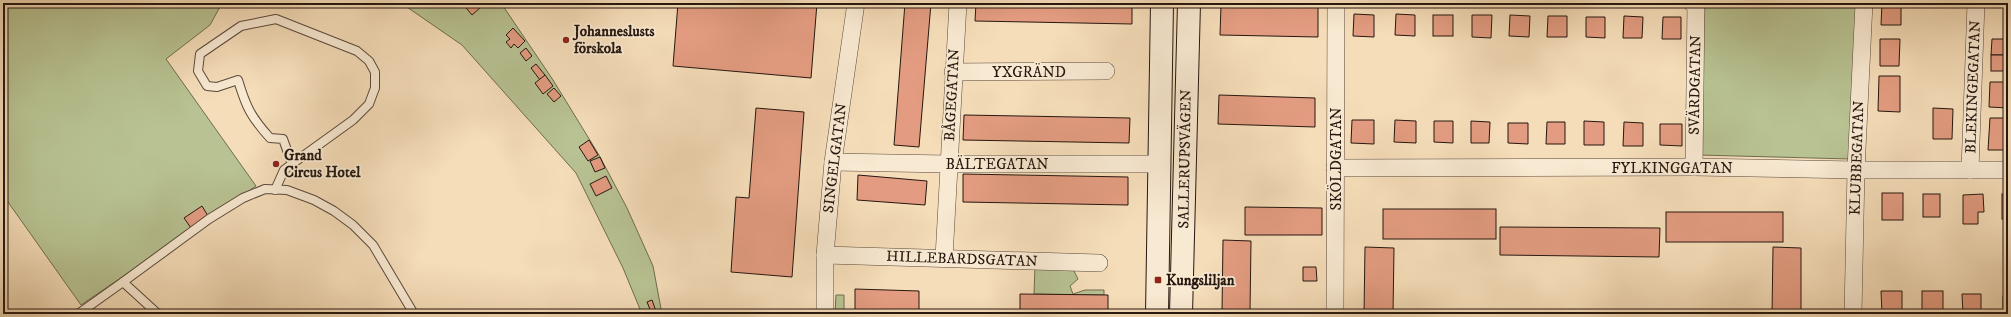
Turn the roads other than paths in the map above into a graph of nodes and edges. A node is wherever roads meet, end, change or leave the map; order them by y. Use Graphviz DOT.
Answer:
graph roads {
  1 [pos="856,3"];
  2 [pos="958,3"];
  3 [pos="1162,3"];
  4 [pos="1189,3"];
  5 [pos="1336,3"];
  6 [pos="1692,3"];
  7 [pos="1696,3"];
  8 [pos="1864,3"];
  9 [pos="1976,3"];
  10 [pos="1106,71"];
  11 [pos="953,72"];
  12 [pos="833,162"];
  13 [pos="292,164"];
  14 [pos="948,164"];
  15 [pos="1160,164"];
  16 [pos="1694,167"];
  17 [pos="1336,168"];
  18 [pos="1856,170"];
  19 [pos="1970,170"];
  20 [pos="2008,170"];
  21 [pos="275,190"];
  22 [pos="824,255"];
  23 [pos="944,258"];
  24 [pos="1098,263"];
  25 [pos="123,282"];
  26 [pos="78,314"];
  27 [pos="158,314"];
  28 [pos="414,314"];
  29 [pos="825,314"];
  30 [pos="1157,314"];
  31 [pos="1181,314"];
  32 [pos="1335,314"];
  33 [pos="1853,314"];
  1 -- 12 [label="street, SINGELGATAN"];
  2 -- 11 [label="street, BÅGEGATAN"];
  3 -- 15 [label="main road, SALLERUPSVÄGEN"];
  4 -- 31 [label="main road, SALLERUPSVÄGEN"];
  5 -- 17 [label="street, SKÖLDGATAN"];
  6 -- 7 [label="street"];
  7 -- 16 [label="street, SVÄRDGATAN"];
  8 -- 18 [label="street, KLUBBEGATAN"];
  9 -- 19 [label="street, BLEKINGEGATAN"];
  10 -- 11 [label="street, YXGRÄND"];
  11 -- 14 [label="street, BÅGEGATAN"];
  12 -- 14 [label="street, BÄLTEGATAN"];
  12 -- 22 [label="street, SINGELGATAN"];
  13 -- 13 [label="lane"];
  13 -- 21 [label="lane"];
  14 -- 15 [label="street, BÄLTEGATAN"];
  14 -- 23 [label="street, BÅGEGATAN"];
  15 -- 30 [label="main road, SALLERUPSVÄGEN"];
  16 -- 17 [label="street, FYLKINGGATAN"];
  16 -- 18 [label="street, FYLKINGGATAN"];
  17 -- 32 [label="street, SKÖLDGATAN"];
  18 -- 19 [label="street, FYLKINGGATAN"];
  18 -- 33 [label="street, KLUBBEGATAN"];
  19 -- 20 [label="street, FYLKINGGATAN"];
  21 -- 25 [label="lane"];
  21 -- 28 [label="lane"];
  22 -- 23 [label="street, HILLEBARDSGATAN"];
  22 -- 29 [label="street, SINGELGATAN"];
  23 -- 24 [label="street, HILLEBARDSGATAN"];
  25 -- 26 [label="lane"];
  25 -- 27 [label="lane"];
}
